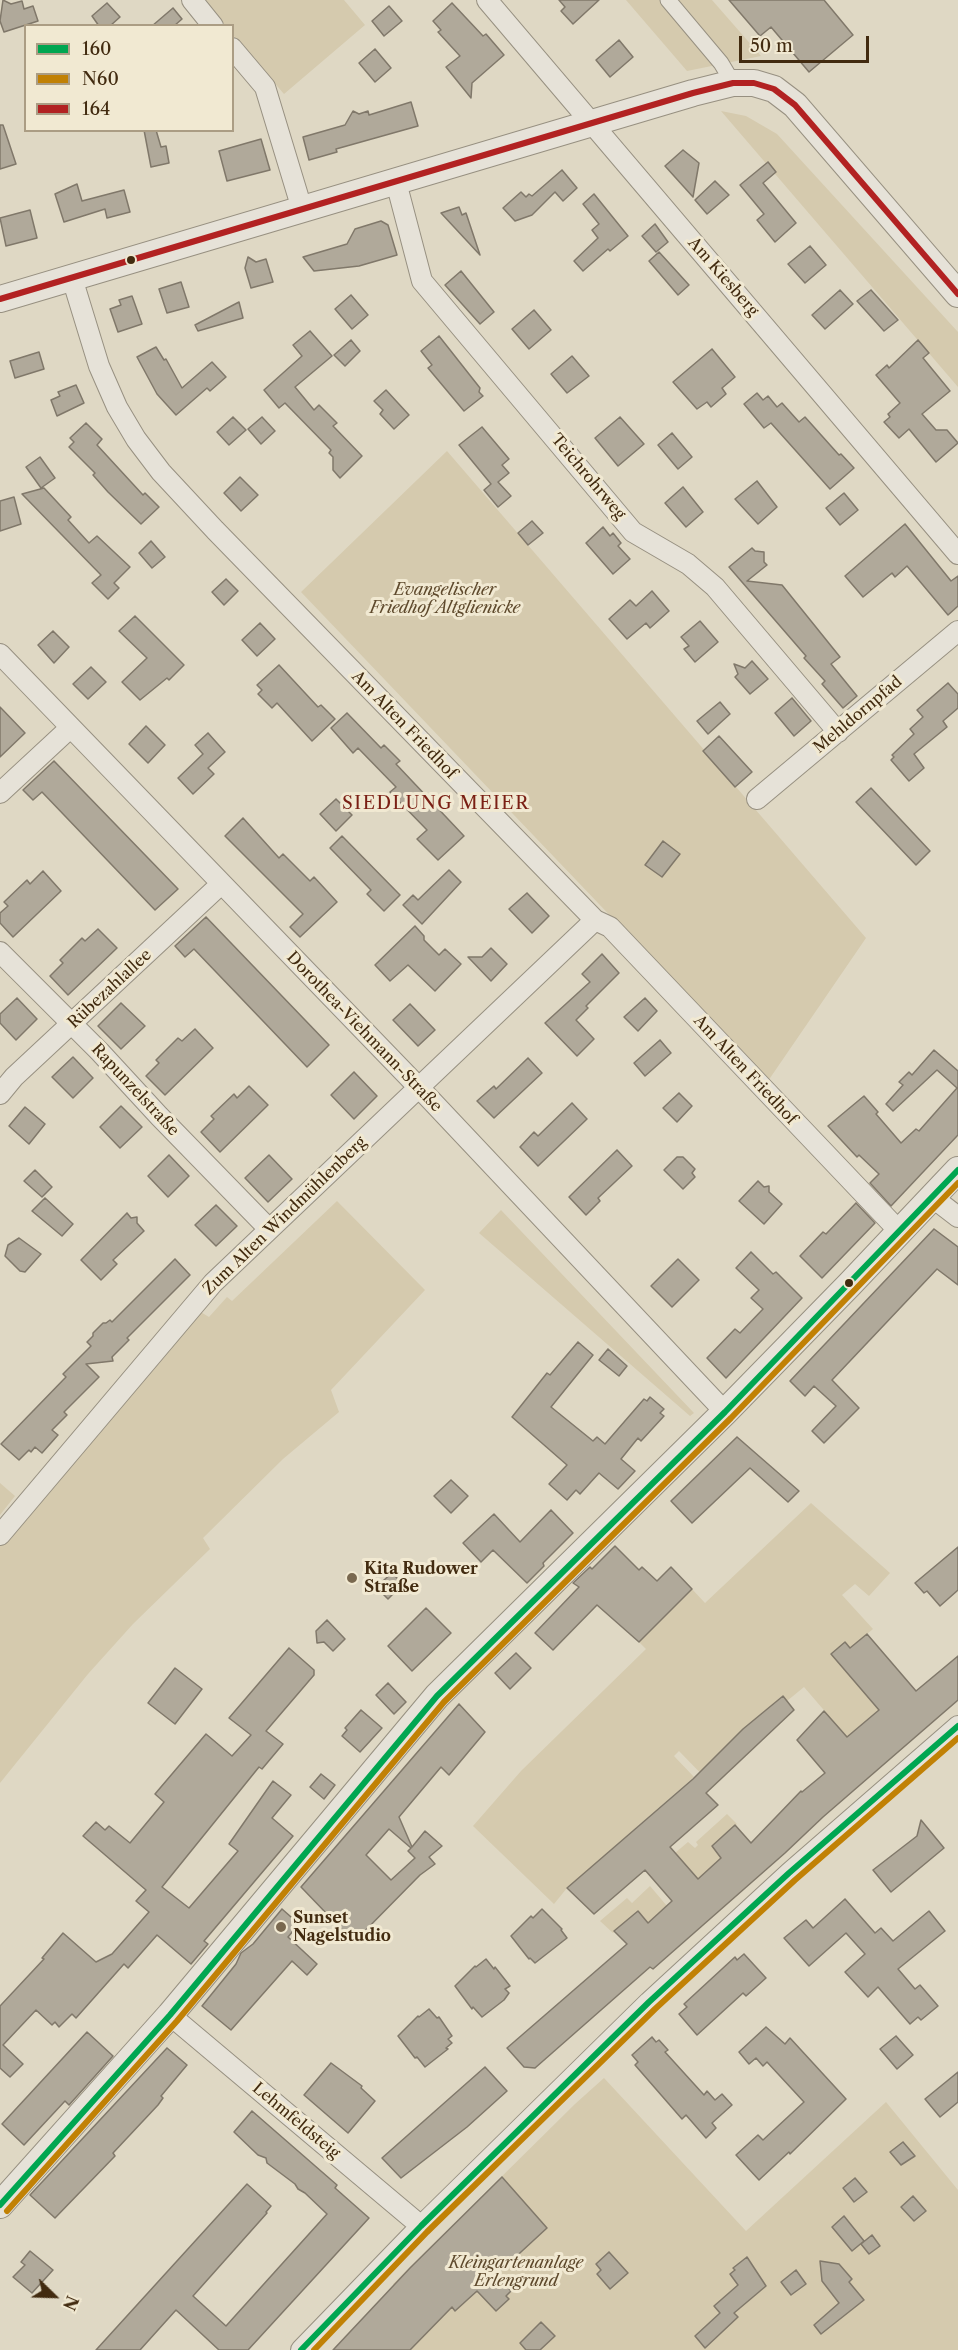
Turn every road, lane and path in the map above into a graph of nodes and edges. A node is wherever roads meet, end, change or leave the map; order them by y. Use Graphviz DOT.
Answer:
graph roads {
  1 [pos="192,0"];
  2 [pos="487,0"];
  3 [pos="668,0"];
  4 [pos="211,24"];
  5 [pos="234,50"];
  6 [pos="733,83"];
  7 [pos="591,123"];
  8 [pos="396,182"];
  9 [pos="302,209"];
  10 [pos="72,278"];
  11 [pos="958,294"];
  12 [pos="0,299"];
  13 [pos="958,554"];
  14 [pos="958,631"];
  15 [pos="0,654"];
  16 [pos="70,728"];
  17 [pos="838,732"];
  18 [pos="0,793"];
  19 [pos="758,799"];
  20 [pos="220,885"];
  21 [pos="595,920"];
  22 [pos="0,952"];
  23 [pos="73,1024"];
  24 [pos="420,1089"];
  25 [pos="0,1094"];
  26 [pos="958,1170"];
  27 [pos="932,1197"];
  28 [pos="958,1217"];
  29 [pos="269,1229"];
  30 [pos="900,1232"];
  31 [pos="725,1412"];
  32 [pos="0,1534"];
  33 [pos="958,1726"];
  34 [pos="170,2015"];
  35 [pos="0,2205"];
  36 [pos="422,2226"];
  37 [pos="301,2350"];
  1 -- 4 [label="street"];
  2 -- 7 [label="street, Am Kiesberg"];
  3 -- 6 [label="street"];
  5 -- 9 [label="street"];
  6 -- 7 [label="street"];
  6 -- 11 [label="street"];
  7 -- 8 [label="street"];
  7 -- 13 [label="street, Am Kiesberg"];
  8 -- 9 [label="street"];
  8 -- 17 [label="street, Teichrohrweg"];
  9 -- 10 [label="street"];
  10 -- 12 [label="street"];
  10 -- 21 [label="street, Am Alten Friedhof"];
  14 -- 17 [label="street, Mehldornpfad"];
  15 -- 16 [label="street, Dorothea-Viehmann-Straße"];
  16 -- 18 [label="street"];
  16 -- 20 [label="street, Dorothea-Viehmann-Straße"];
  17 -- 19 [label="street, Mehldornpfad"];
  20 -- 23 [label="street, Rübezahlallee"];
  20 -- 24 [label="street, Dorothea-Viehmann-Straße"];
  21 -- 24 [label="street, Zum Alten Windmühlenberg"];
  21 -- 30 [label="street, Am Alten Friedhof"];
  22 -- 23 [label="street, Rapunzelstraße"];
  23 -- 25 [label="street, Rübezahlallee"];
  23 -- 29 [label="street, Rapunzelstraße"];
  24 -- 29 [label="street, Zum Alten Windmühlenberg"];
  24 -- 31 [label="street, Dorothea-Viehmann-Straße"];
  26 -- 27 [label="street"];
  27 -- 28 [label="street"];
  27 -- 30 [label="street"];
  29 -- 32 [label="street, Zum Alten Windmühlenberg"];
  30 -- 31 [label="street"];
  31 -- 34 [label="street"];
  33 -- 36 [label="street"];
  34 -- 35 [label="street"];
  34 -- 36 [label="street, Lehmfeldsteig"];
  36 -- 37 [label="street"];
}
